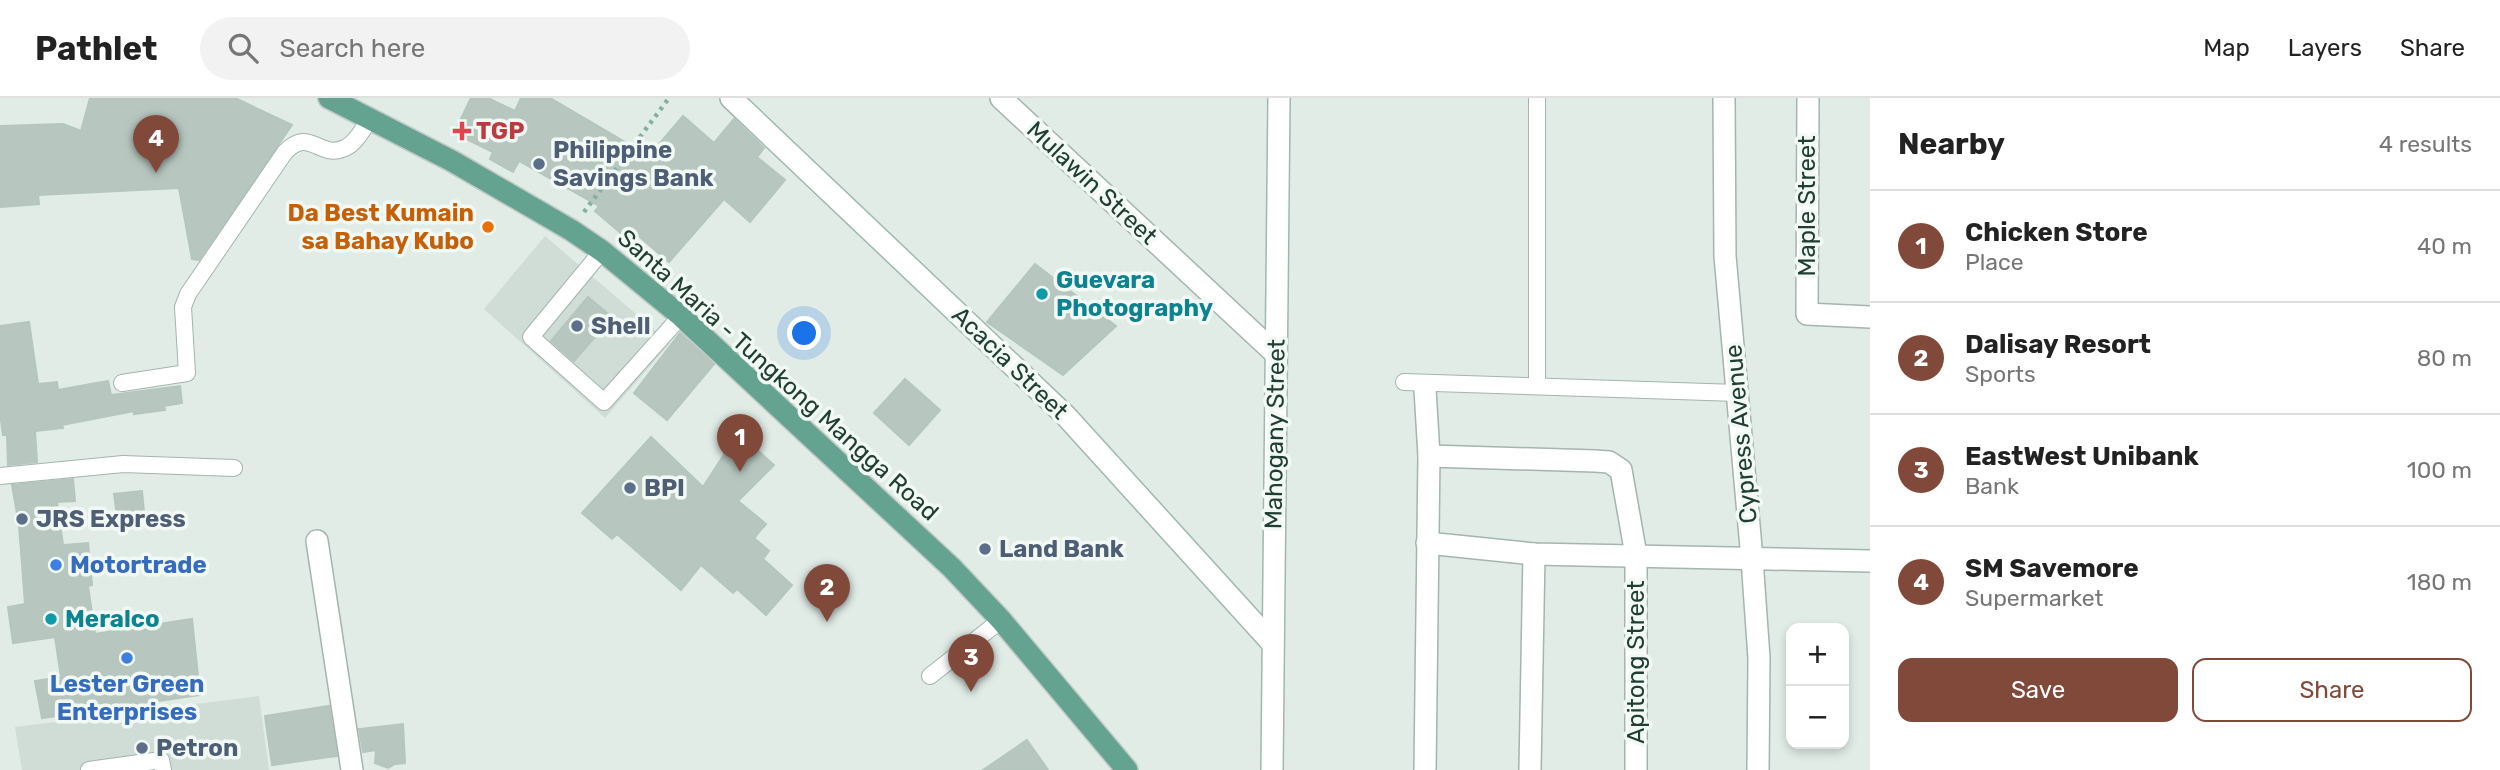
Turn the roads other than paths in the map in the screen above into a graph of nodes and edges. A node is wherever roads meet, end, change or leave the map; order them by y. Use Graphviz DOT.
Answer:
graph roads {
  1 [pos="329,98"];
  2 [pos="731,98"];
  3 [pos="1001,98"];
  4 [pos="1279,98"];
  5 [pos="1537,98"];
  6 [pos="1724,98"];
  7 [pos="1808,98"];
  8 [pos="370,119"];
  9 [pos="602,251"];
  10 [pos="681,316"];
  11 [pos="1870,317"];
  12 [pos="1276,354"];
  13 [pos="1404,382"];
  14 [pos="122,383"];
  15 [pos="1537,386"];
  16 [pos="1425,389"];
  17 [pos="1738,393"];
  18 [pos="1429,456"];
  19 [pos="234,468"];
  20 [pos="0,476"];
  21 [pos="317,541"];
  22 [pos="1427,544"];
  23 [pos="1535,554"];
  24 [pos="1636,555"];
  25 [pos="1752,559"];
  26 [pos="1870,561"];
  27 [pos="1001,620"];
  28 [pos="1273,644"];
  29 [pos="930,676"];
  30 [pos="89,770"];
  31 [pos="163,770"];
  32 [pos="352,770"];
  33 [pos="1127,770"];
  34 [pos="1272,770"];
  35 [pos="1425,770"];
  36 [pos="1530,770"];
  37 [pos="1636,770"];
  38 [pos="1758,770"];
  1 -- 8 [label="main road, Santa Maria - Tungkong Mangga Road"];
  2 -- 28 [label="street, Acacia Street"];
  3 -- 12 [label="street, Mulawin Street"];
  4 -- 12 [label="street, Mahogany Street"];
  5 -- 15 [label="lane"];
  6 -- 17 [label="street, Cypress Avenue"];
  7 -- 11 [label="street, Maple Street"];
  8 -- 9 [label="main road, Santa Maria - Tungkong Mangga Road"];
  8 -- 14 [label="lane"];
  9 -- 10 [label="main road, Santa Maria - Tungkong Mangga Road"];
  9 -- 10 [label="lane"];
  10 -- 27 [label="main road, Santa Maria - Tungkong Mangga Road"];
  12 -- 28 [label="street, Mahogany Street"];
  13 -- 15 [label="lane"];
  15 -- 17 [label="lane"];
  16 -- 18 [label="street"];
  17 -- 25 [label="street, Cypress Avenue"];
  18 -- 22 [label="street"];
  18 -- 24 [label="street, Apitong Street"];
  19 -- 20 [label="lane"];
  21 -- 32 [label="street"];
  22 -- 23 [label="street"];
  22 -- 35 [label="street"];
  23 -- 24 [label="street"];
  23 -- 36 [label="street"];
  24 -- 25 [label="street"];
  24 -- 37 [label="street, Apitong Street"];
  25 -- 26 [label="street"];
  25 -- 38 [label="street, Cypress Avenue"];
  27 -- 29 [label="lane"];
  27 -- 33 [label="main road, Santa Maria - Tungkong Mangga Road"];
  28 -- 34 [label="street, Mahogany Street"];
  30 -- 31 [label="lane"];
}
